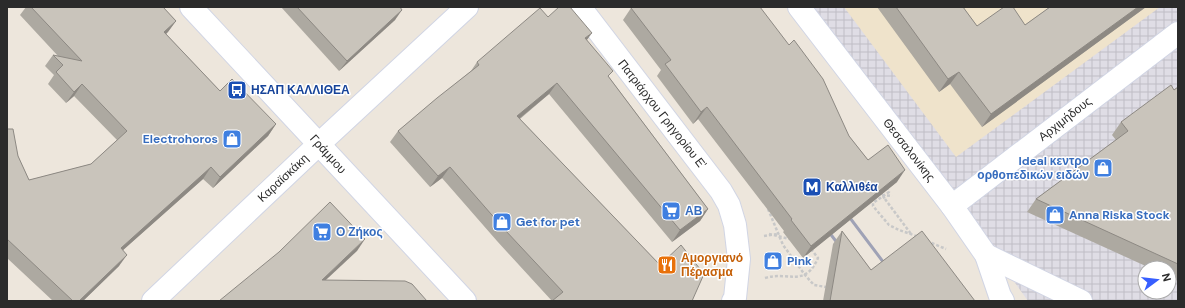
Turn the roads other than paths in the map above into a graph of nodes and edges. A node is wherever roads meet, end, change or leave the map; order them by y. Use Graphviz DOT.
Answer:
graph roads {
  1 [pos="191,7"];
  2 [pos="467,7"];
  3 [pos="580,7"];
  4 [pos="799,7"];
  5 [pos="1178,33"];
  6 [pos="319,144"];
  7 [pos="952,206"];
  8 [pos="986,255"];
  9 [pos="153,301"];
  10 [pos="464,301"];
  11 [pos="733,301"];
  12 [pos="1003,301"];
  13 [pos="1082,301"];
  1 -- 6 [label="street, Γράμμου"];
  2 -- 6 [label="street, Καραϊσκάκη"];
  3 -- 11 [label="street, Πατριάρχου Γρηγορίου Ε'"];
  4 -- 7 [label="street, Θεσσαλονίκης"];
  5 -- 7 [label="street, Αρχιμήδους"];
  6 -- 9 [label="street, Καραϊσκάκη"];
  6 -- 10 [label="street, Γράμμου"];
  7 -- 8 [label="street, Θεσσαλονίκης"];
  8 -- 12 [label="street, Θεσσαλονίκης"];
  8 -- 13 [label="street"];
}
